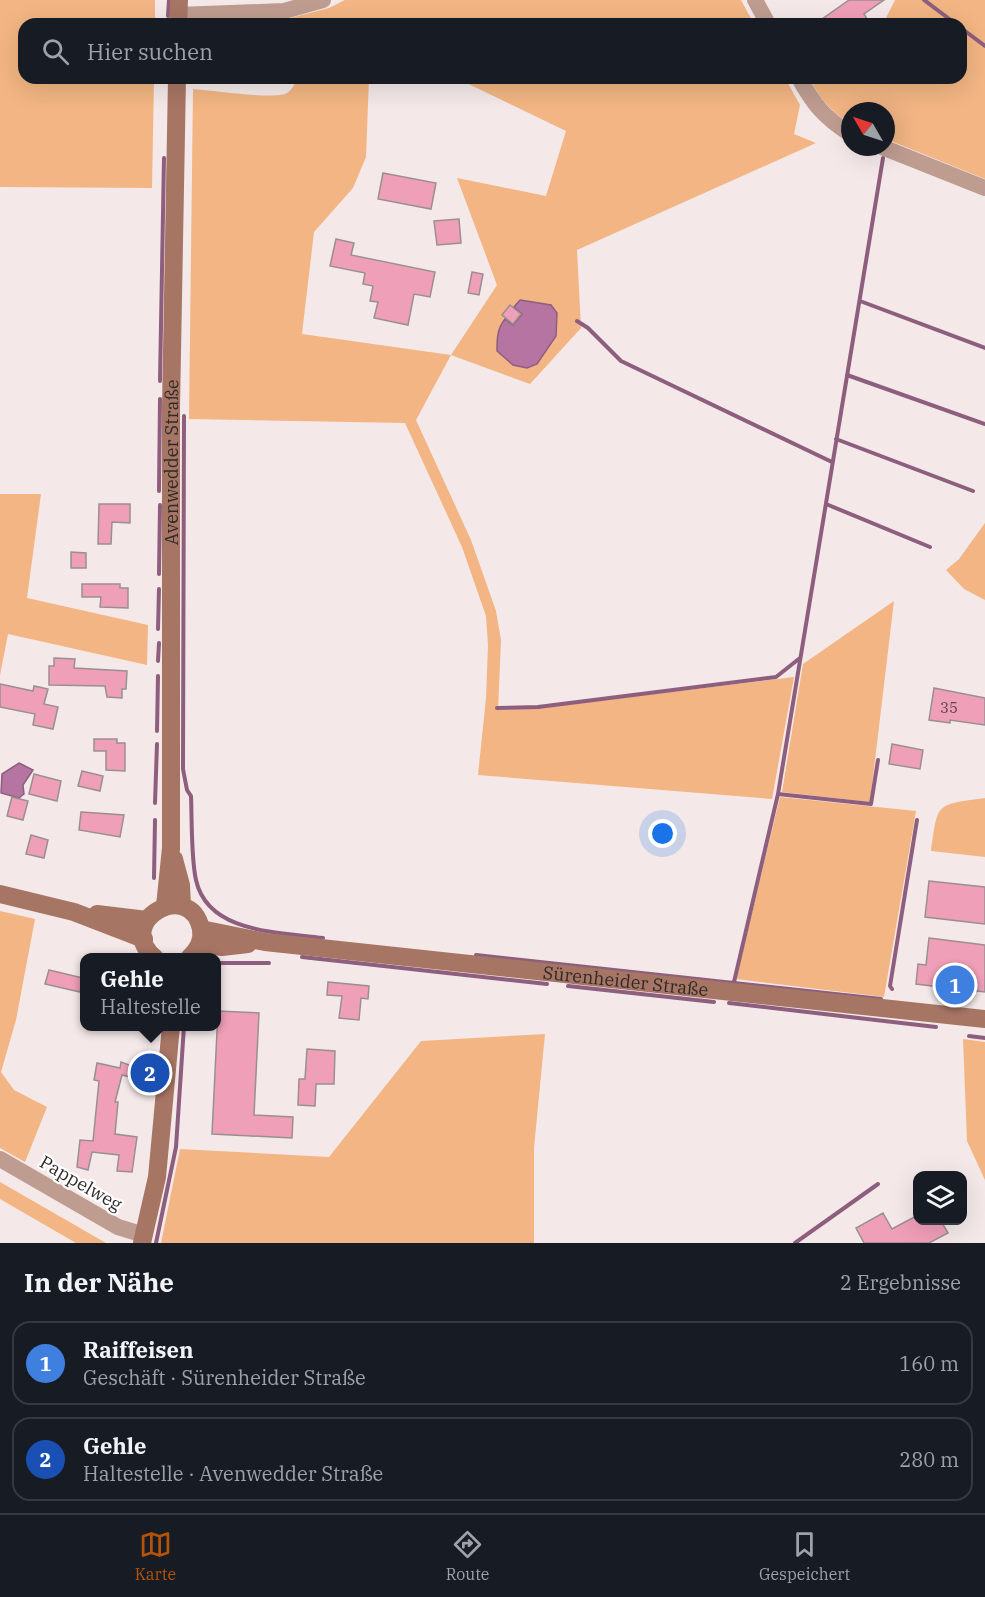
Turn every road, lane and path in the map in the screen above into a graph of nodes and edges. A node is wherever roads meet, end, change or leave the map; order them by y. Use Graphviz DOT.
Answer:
graph roads {
  1 [pos="323,0"];
  2 [pos="755,0"];
  3 [pos="178,13"];
  4 [pos="765,18"];
  5 [pos="177,84"];
  6 [pos="802,84"];
  7 [pos="841,128"];
  8 [pos="895,152"];
  9 [pos="985,188"];
  10 [pos="0,894"];
  11 [pos="174,906"];
  12 [pos="74,912"];
  13 [pos="147,920"];
  14 [pos="144,939"];
  15 [pos="197,944"];
  16 [pos="151,953"];
  17 [pos="985,1019"];
  18 [pos="170,1031"];
  19 [pos="0,1159"];
  20 [pos="143,1239"];
  1 -- 3 [label="street"];
  2 -- 4 [label="street"];
  5 -- 11 [label="main road, Avenwedder Straße"];
  6 -- 7 [label="street"];
  8 -- 9 [label="street"];
  10 -- 12 [label="main road"];
  11 -- 13 [label="main road"];
  11 -- 15 [label="main road"];
  12 -- 13 [label="main road"];
  12 -- 14 [label="main road"];
  13 -- 14 [label="main road"];
  14 -- 16 [label="main road"];
  15 -- 17 [label="main road, Sürenheider Straße"];
  18 -- 20 [label="main road"];
  19 -- 20 [label="street, Pappelweg"];
}
